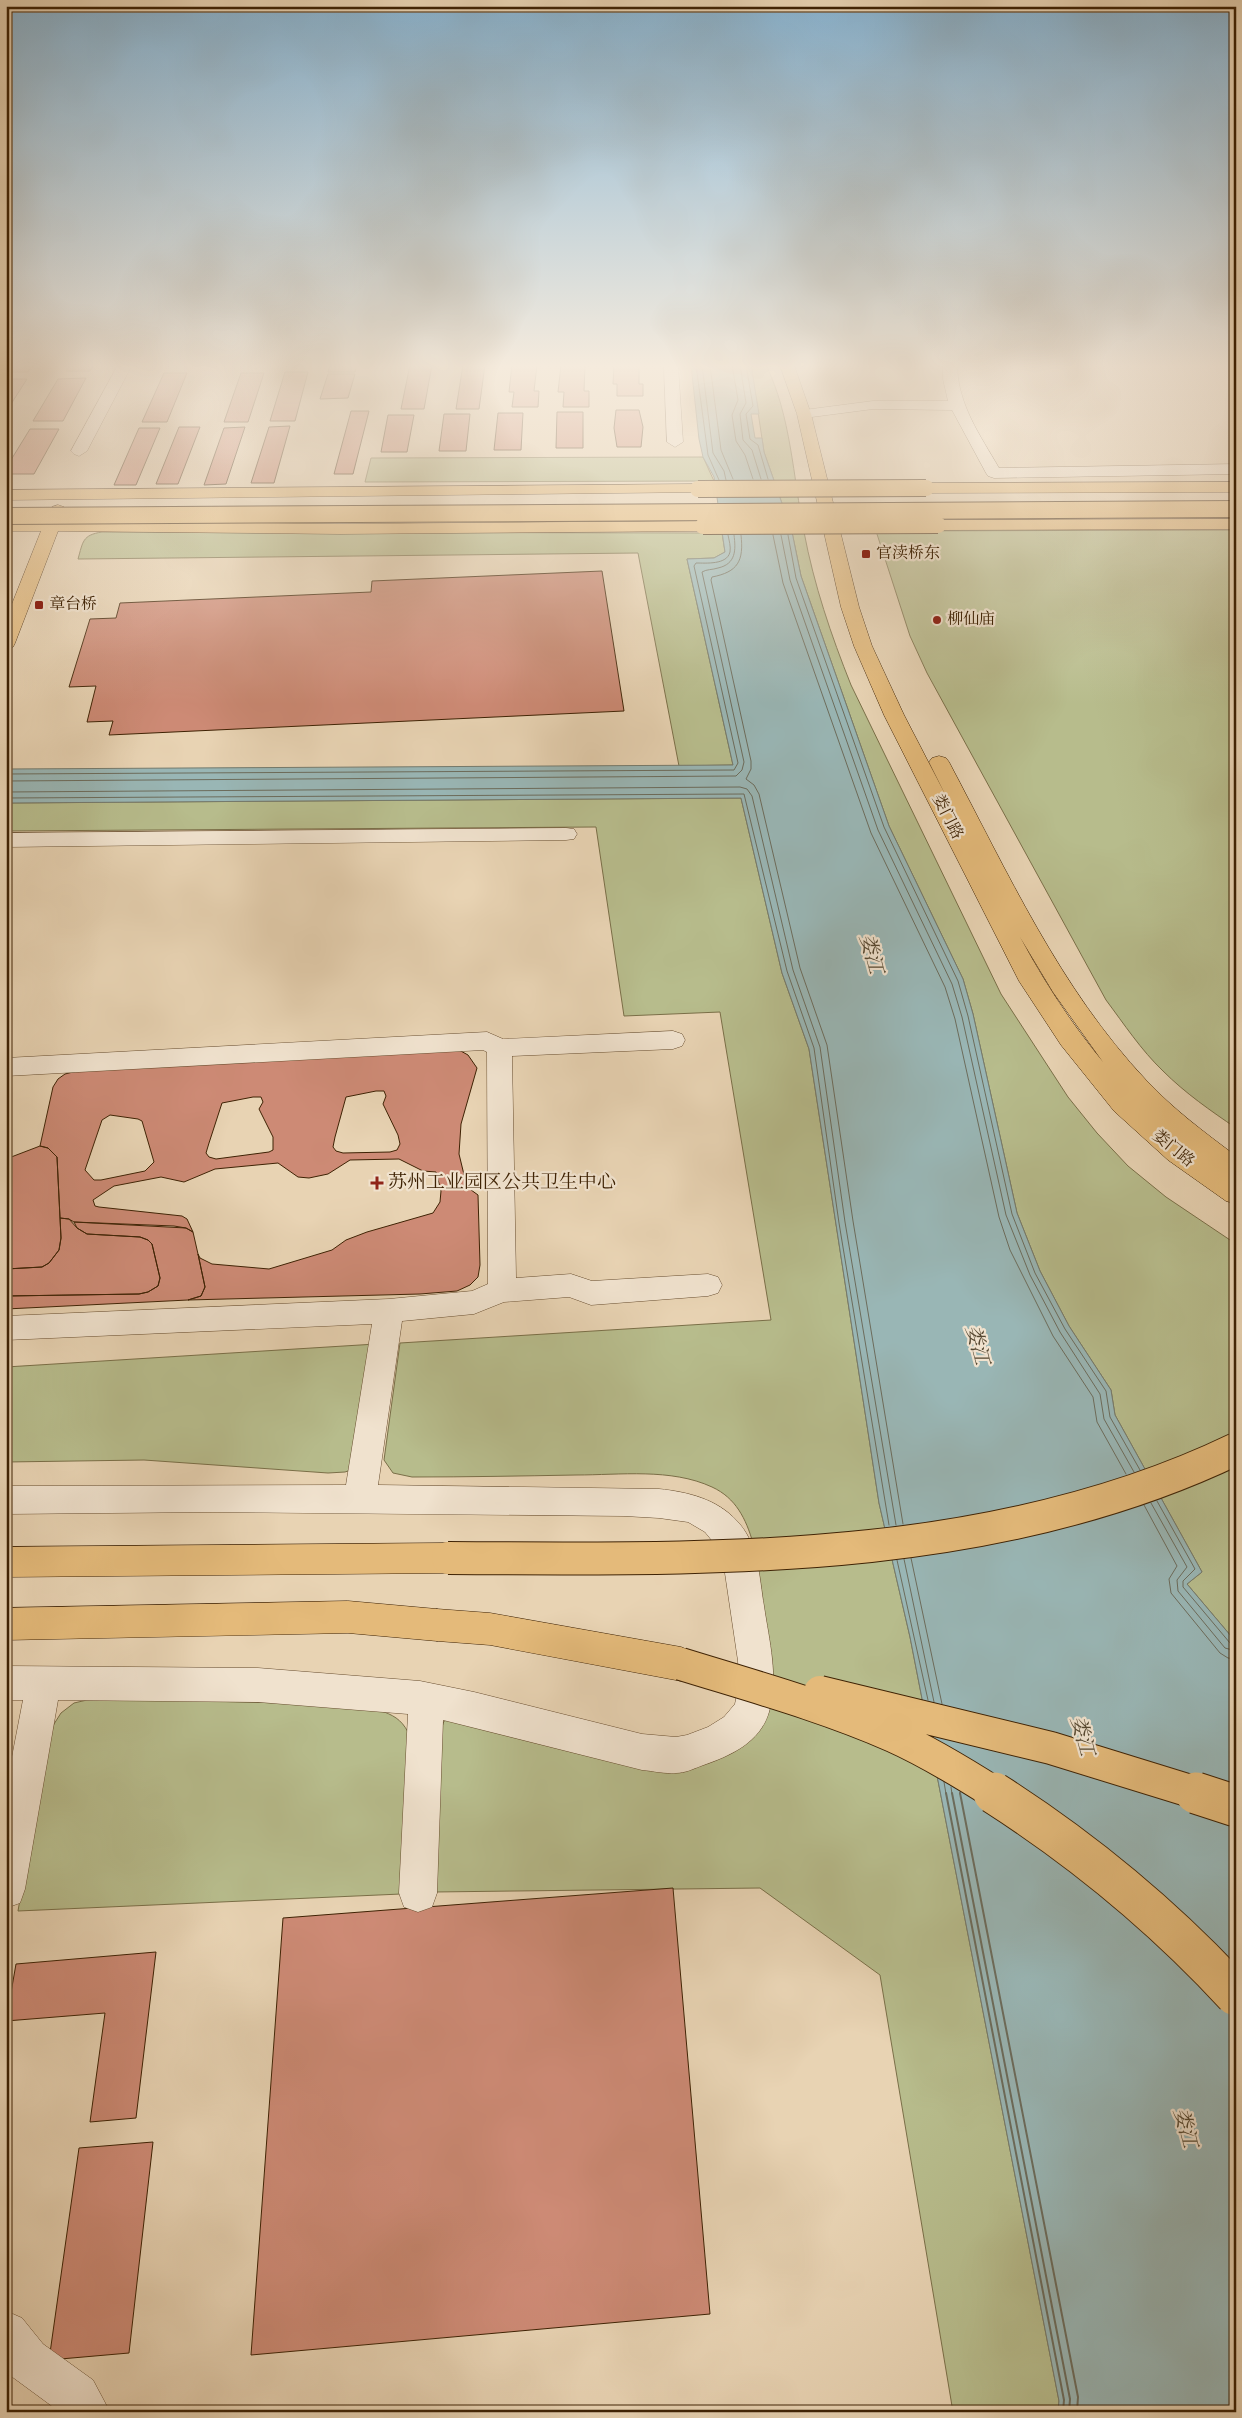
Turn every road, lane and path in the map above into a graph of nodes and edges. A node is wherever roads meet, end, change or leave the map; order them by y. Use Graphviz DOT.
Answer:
graph roads {
  1 [pos="824,478"];
  2 [pos="830,478"];
  3 [pos="1236,487"];
  4 [pos="65,495"];
  5 [pos="1236,497"];
  6 [pos="11,498"];
  7 [pos="1236,509"];
  8 [pos="6,516"];
  9 [pos="6,524"];
  10 [pos="1236,524"];
  11 [pos="50,526"];
  12 [pos="6,643"];
  13 [pos="566,834"];
  14 [pos="6,840"];
  15 [pos="673,1040"];
  16 [pos="499,1048"];
  17 [pos="6,1067"];
  18 [pos="1236,1170"];
  19 [pos="1236,1194"];
  20 [pos="708,1286"];
  21 [pos="502,1291"];
  22 [pos="389,1311"];
  23 [pos="6,1328"];
  24 [pos="1236,1449"];
  25 [pos="6,1500"];
  26 [pos="360,1500"];
  27 [pos="6,1562"];
  28 [pos="6,1624"];
  29 [pos="681,1664"];
  30 [pos="44,1682"];
  31 [pos="6,1683"];
  32 [pos="426,1700"];
  33 [pos="1236,1806"];
  34 [pos="6,1888"];
  35 [pos="418,1893"];
  36 [pos="1236,1995"];
  37 [pos="6,2334"];
  38 [pos="88,2412"];
  1 -- 19 [label="main road, 娄门路"];
  2 -- 18 [label="main road, 娄门路"];
  3 -- 4 [label="main road, bridge"];
  4 -- 6 [label="main road"];
  4 -- 11 [label="main road"];
  5 -- 6 [label="main road"];
  6 -- 9 [label="main road"];
  7 -- 8 [label="main road, bridge"];
  9 -- 11 [label="main road"];
  10 -- 11 [label="main road, bridge"];
  11 -- 12 [label="main road"];
  13 -- 14 [label="street"];
  15 -- 16 [label="street"];
  16 -- 17 [label="street"];
  16 -- 21 [label="street"];
  20 -- 21 [label="street"];
  21 -- 22 [label="street"];
  22 -- 23 [label="street"];
  22 -- 26 [label="street"];
  24 -- 27 [label="main road, bridge"];
  25 -- 26 [label="street"];
  26 -- 32 [label="street"];
  28 -- 29 [label="main road"];
  29 -- 33 [label="main road, bridge"];
  29 -- 36 [label="main road, bridge"];
  30 -- 31 [label="street"];
  30 -- 32 [label="street"];
  30 -- 34 [label="street"];
  32 -- 35 [label="street"];
  37 -- 38 [label="street"];
}
